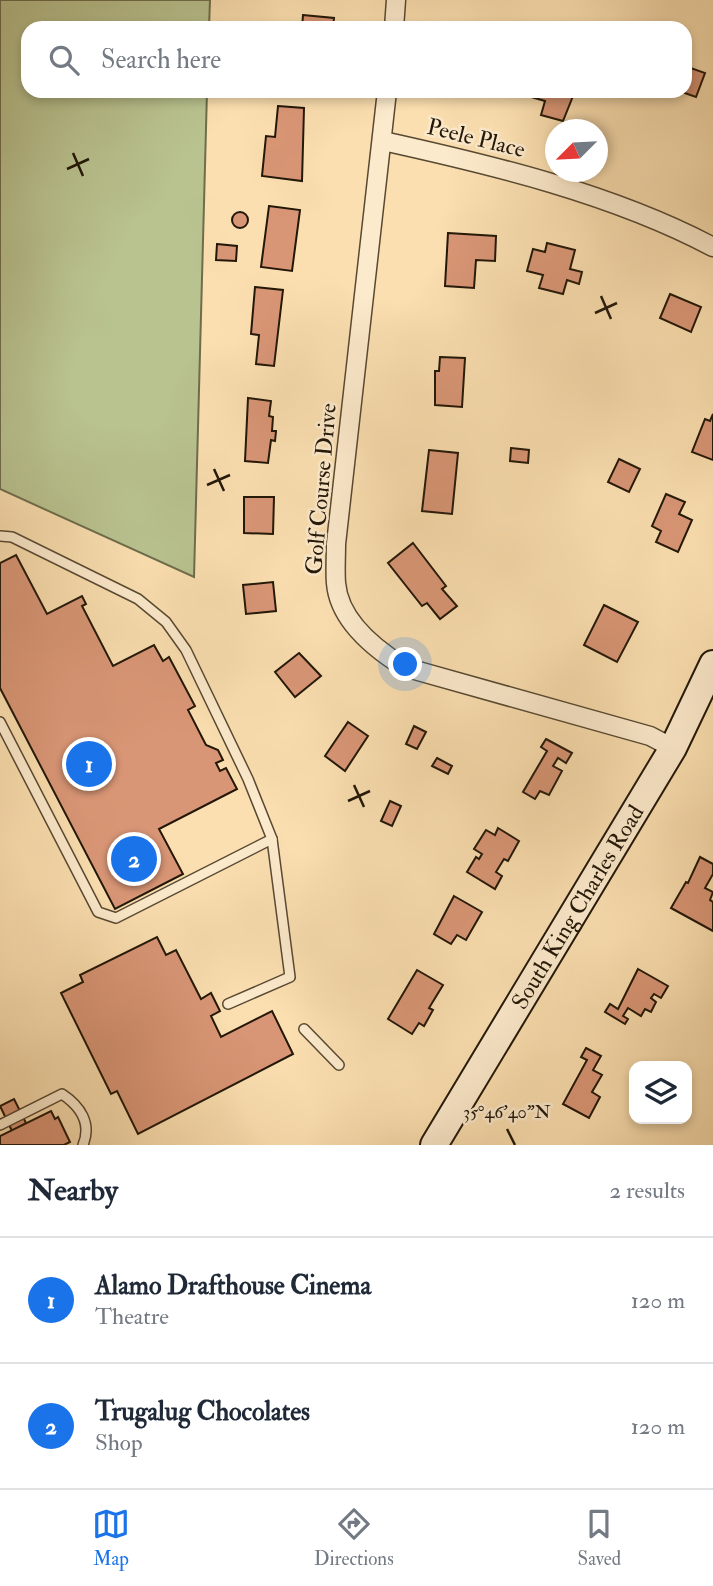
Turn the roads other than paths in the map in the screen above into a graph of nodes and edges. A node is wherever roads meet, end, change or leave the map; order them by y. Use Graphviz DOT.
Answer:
graph roads {
  1 [pos="396,0"];
  2 [pos="394,21"];
  3 [pos="386,98"];
  4 [pos="383,141"];
  5 [pos="713,247"];
  6 [pos="0,536"];
  7 [pos="713,664"];
  8 [pos="0,722"];
  9 [pos="673,748"];
  10 [pos="272,839"];
  11 [pos="228,1004"];
  12 [pos="304,1029"];
  13 [pos="339,1065"];
  14 [pos="0,1125"];
  15 [pos="83,1145"];
  16 [pos="434,1145"];
  1 -- 2 [label="street"];
  3 -- 4 [label="street, Golf Course Drive"];
  4 -- 5 [label="street, Peele Place"];
  4 -- 9 [label="street, Golf Course Drive"];
  6 -- 10 [label="lane"];
  7 -- 9 [label="street, South King Charles Road"];
  8 -- 10 [label="lane"];
  9 -- 16 [label="street, South King Charles Road"];
  10 -- 11 [label="lane"];
  12 -- 13 [label="lane"];
  14 -- 15 [label="lane"];
}
